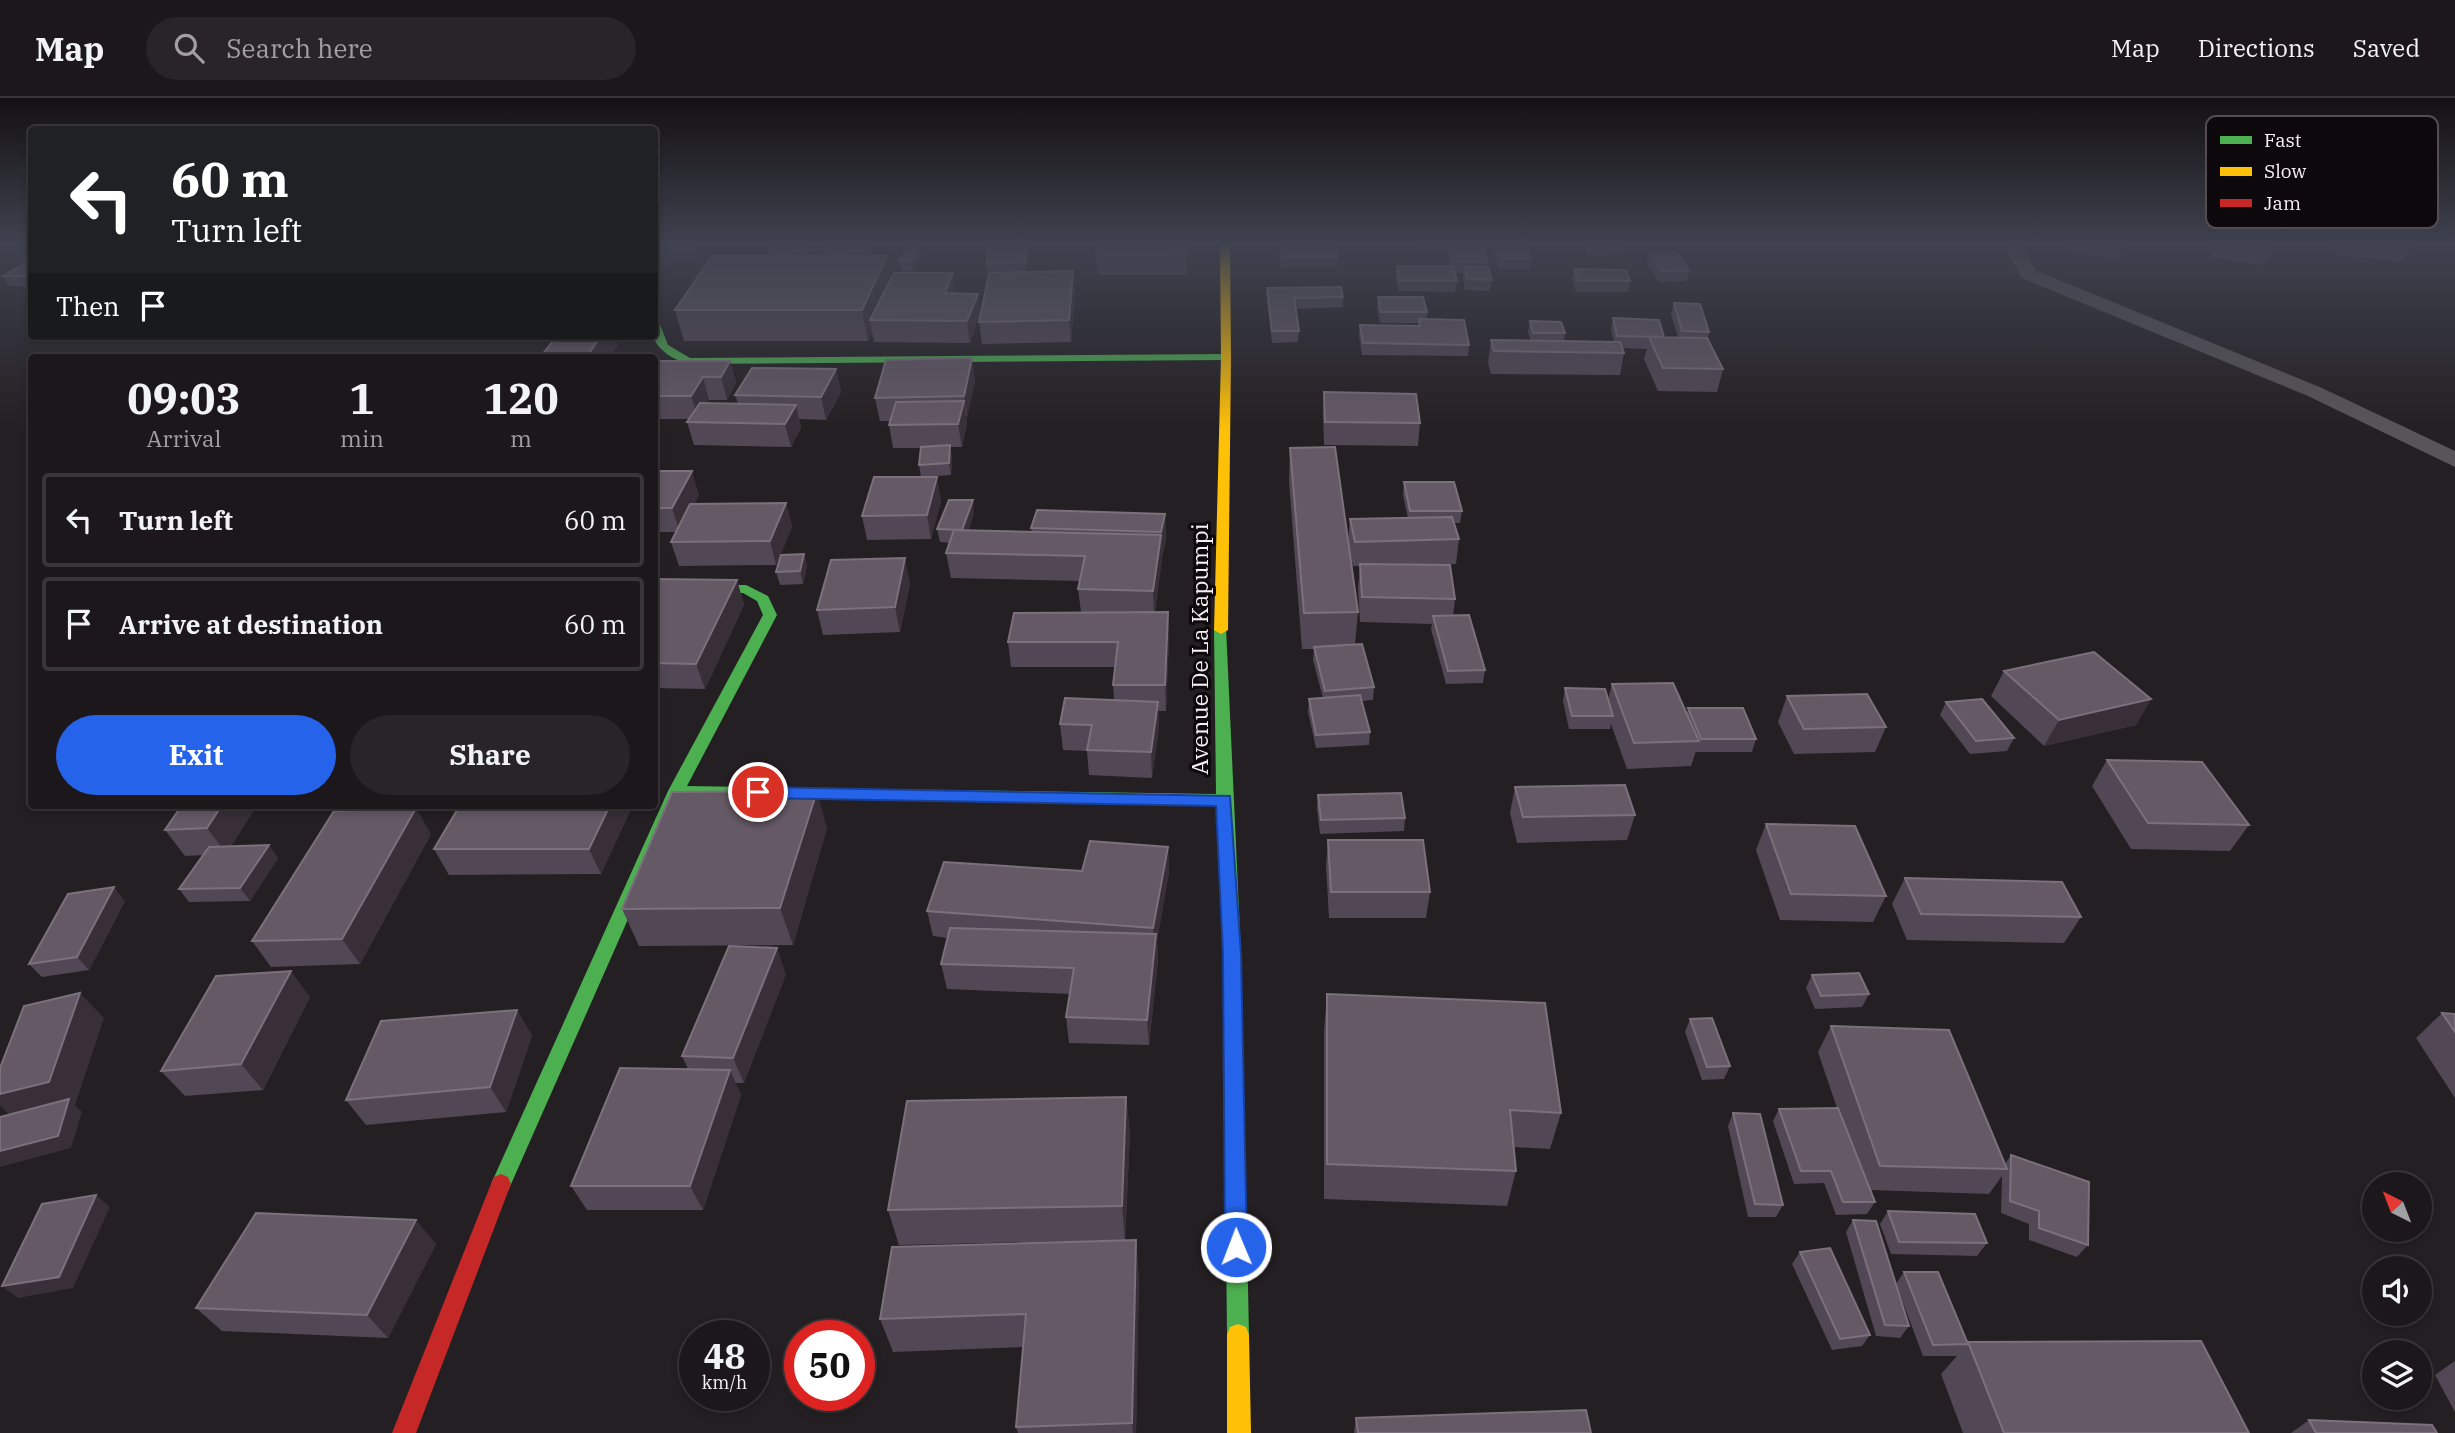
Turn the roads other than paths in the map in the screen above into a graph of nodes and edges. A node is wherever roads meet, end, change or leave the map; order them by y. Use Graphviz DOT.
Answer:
graph roads {
  1 [pos="1226,306"];
  2 [pos="2107,306"];
  3 [pos="656,340"];
  4 [pos="1226,357"];
  5 [pos="2455,460"];
  6 [pos="658,589"];
  7 [pos="676,791"];
  8 [pos="1224,800"];
  9 [pos="404,1433"];
  10 [pos="1239,1433"];
  1 -- 4 [label="street, Avenue De La Kapumpi"];
  2 -- 5 [label="lane"];
  3 -- 4 [label="street"];
  4 -- 8 [label="street, Avenue De La Kapumpi"];
  6 -- 7 [label="street"];
  7 -- 8 [label="street"];
  7 -- 9 [label="street"];
  8 -- 10 [label="street, Avenue De La Kapumpi"];
}
